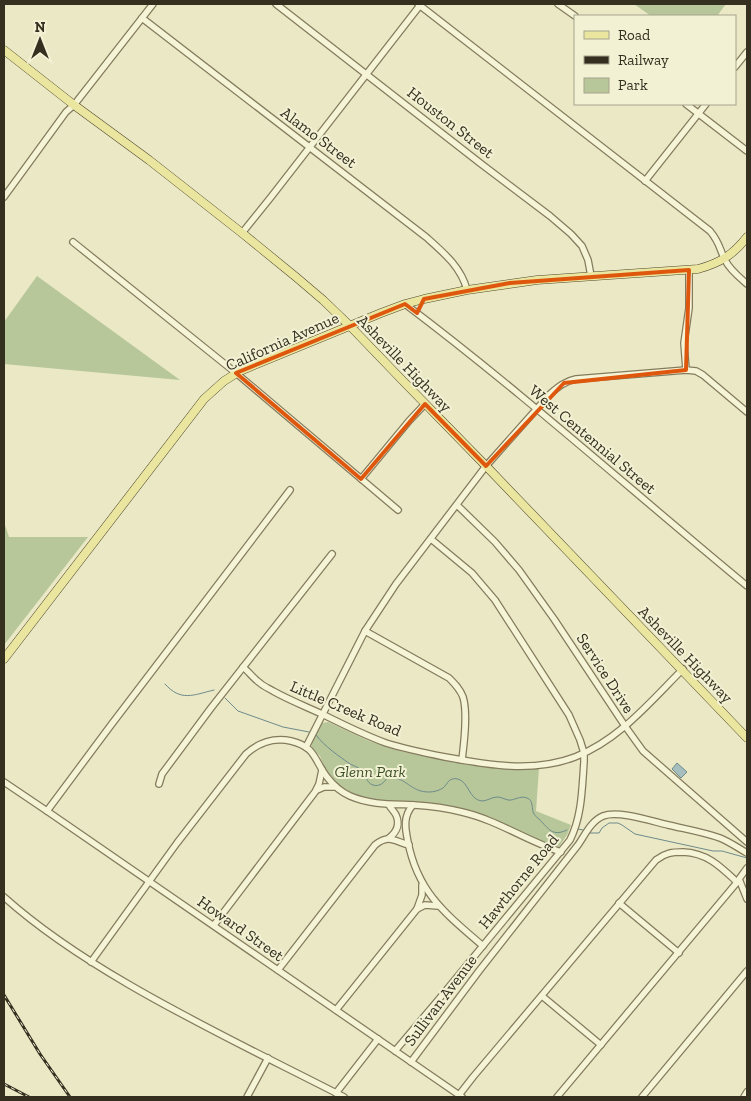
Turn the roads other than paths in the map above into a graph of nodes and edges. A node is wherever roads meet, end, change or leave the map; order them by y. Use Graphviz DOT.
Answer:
graph roads {
  1 [pos="153,4"];
  2 [pos="276,4"];
  3 [pos="420,4"];
  4 [pos="558,4"];
  5 [pos="574,15"];
  6 [pos="142,18"];
  7 [pos="4,50"];
  8 [pos="747,52"];
  9 [pos="736,66"];
  10 [pos="366,74"];
  11 [pos="74,105"];
  12 [pos="687,105"];
  13 [pos="705,105"];
  14 [pos="698,113"];
  15 [pos="310,147"];
  16 [pos="747,151"];
  17 [pos="646,181"];
  18 [pos="4,197"];
  19 [pos="242,233"];
  20 [pos="747,237"];
  21 [pos="73,242"];
  22 [pos="724,259"];
  23 [pos="689,270"];
  24 [pos="591,276"];
  25 [pos="747,284"];
  26 [pos="467,290"];
  27 [pos="424,299"];
  28 [pos="405,304"];
  29 [pos="419,315"];
  30 [pos="350,326"];
  31 [pos="686,370"];
  32 [pos="236,373"];
  33 [pos="425,404"];
  34 [pos="537,409"];
  35 [pos="747,412"];
  36 [pos="486,466"];
  37 [pos="361,478"];
  38 [pos="290,490"];
  39 [pos="457,505"];
  40 [pos="398,510"];
  41 [pos="431,539"];
  42 [pos="332,554"];
  43 [pos="747,586"];
  44 [pos="365,631"];
  45 [pos="4,659"];
  46 [pos="244,667"];
  47 [pos="682,669"];
  48 [pos="322,715"];
  49 [pos="625,726"];
  50 [pos="747,738"];
  51 [pos="306,747"];
  52 [pos="584,753"];
  53 [pos="462,760"];
  54 [pos="322,770"];
  55 [pos="4,782"];
  56 [pos="159,784"];
  57 [pos="336,787"];
  58 [pos="317,790"];
  59 [pos="389,805"];
  60 [pos="413,806"];
  61 [pos="48,811"];
  62 [pos="389,838"];
  63 [pos="747,842"];
  64 [pos="408,845"];
  65 [pos="561,852"];
  66 [pos="747,853"];
  67 [pos="747,868"];
  68 [pos="150,881"];
  69 [pos="421,881"];
  70 [pos="738,881"];
  71 [pos="4,898"];
  72 [pos="747,899"];
  73 [pos="619,903"];
  74 [pos="438,906"];
  75 [pos="417,909"];
  76 [pos="214,925"];
  77 [pos="483,946"];
  78 [pos="679,953"];
  79 [pos="91,962"];
  80 [pos="278,970"];
  81 [pos="747,971"];
  82 [pos="542,996"];
  83 [pos="336,1010"];
  84 [pos="378,1039"];
  85 [pos="601,1045"];
  86 [pos="395,1051"];
  87 [pos="268,1058"];
  88 [pos="411,1062"];
  89 [pos="747,1092"];
  90 [pos="336,1093"];
  91 [pos="460,1096"];
  92 [pos="247,1097"];
  93 [pos="344,1097"];
  94 [pos="557,1097"];
  95 [pos="642,1097"];
  96 [pos="744,1097"];
  1 -- 6 [label="street"];
  2 -- 10 [label="street, Houston Street"];
  3 -- 10 [label="street"];
  3 -- 17 [label="street"];
  4 -- 5 [label="street"];
  6 -- 11 [label="street"];
  6 -- 15 [label="street, Alamo Street"];
  7 -- 11 [label="main road, Asheville Highway"];
  8 -- 9 [label="street"];
  10 -- 15 [label="street"];
  10 -- 24 [label="street, Houston Street"];
  11 -- 18 [label="street"];
  11 -- 19 [label="main road, Asheville Highway"];
  12 -- 14 [label="street"];
  13 -- 14 [label="street"];
  14 -- 16 [label="street"];
  14 -- 17 [label="street"];
  15 -- 19 [label="street"];
  15 -- 26 [label="street, Alamo Street"];
  17 -- 22 [label="street"];
  19 -- 30 [label="main road, Asheville Highway"];
  20 -- 22 [label="main road, California Avenue"];
  21 -- 32 [label="street"];
  22 -- 23 [label="main road, California Avenue"];
  22 -- 25 [label="street"];
  23 -- 24 [label="main road, California Avenue"];
  23 -- 31 [label="street"];
  24 -- 26 [label="main road, California Avenue"];
  26 -- 27 [label="main road, California Avenue"];
  27 -- 28 [label="main road, California Avenue"];
  27 -- 29 [label="street"];
  28 -- 29 [label="street, West Centennial Street"];
  28 -- 30 [label="main road, California Avenue"];
  29 -- 34 [label="street, West Centennial Street"];
  30 -- 32 [label="main road, California Avenue"];
  30 -- 33 [label="main road, Asheville Highway"];
  31 -- 34 [label="street"];
  31 -- 35 [label="street"];
  32 -- 37 [label="street"];
  32 -- 45 [label="main road, California Avenue"];
  33 -- 36 [label="main road, Asheville Highway"];
  33 -- 37 [label="street"];
  34 -- 36 [label="street"];
  34 -- 43 [label="street, West Centennial Street"];
  36 -- 39 [label="street"];
  36 -- 47 [label="main road, Asheville Highway"];
  37 -- 40 [label="street"];
  38 -- 61 [label="street"];
  39 -- 41 [label="street"];
  39 -- 49 [label="street, Service Drive"];
  41 -- 44 [label="street"];
  41 -- 52 [label="street, Hawthorne Road"];
  42 -- 46 [label="street"];
  44 -- 48 [label="street"];
  44 -- 53 [label="street"];
  46 -- 48 [label="street, Little Creek Road"];
  46 -- 56 [label="street"];
  47 -- 49 [label="street, Little Creek Road"];
  47 -- 50 [label="main road, Asheville Highway"];
  48 -- 51 [label="street"];
  48 -- 53 [label="street, Little Creek Road"];
  49 -- 52 [label="street, Little Creek Road"];
  49 -- 63 [label="street, Service Drive"];
  51 -- 54 [label="street"];
  51 -- 68 [label="street"];
  52 -- 53 [label="street, Little Creek Road"];
  52 -- 65 [label="street, Hawthorne Road"];
  54 -- 57 [label="street"];
  54 -- 58 [label="street"];
  55 -- 61 [label="street, Howard Street"];
  57 -- 58 [label="street"];
  57 -- 59 [label="street"];
  58 -- 76 [label="street"];
  59 -- 60 [label="street"];
  59 -- 62 [label="street"];
  60 -- 64 [label="street"];
  60 -- 65 [label="street"];
  61 -- 68 [label="street, Howard Street"];
  62 -- 64 [label="street"];
  62 -- 80 [label="street"];
  64 -- 69 [label="street"];
  65 -- 77 [label="street, Hawthorne Road"];
  66 -- 88 [label="street, Sullivan Avenue"];
  67 -- 70 [label="street"];
  68 -- 76 [label="street, Howard Street"];
  68 -- 79 [label="street"];
  69 -- 74 [label="street"];
  69 -- 75 [label="street"];
  70 -- 72 [label="street"];
  70 -- 73 [label="street"];
  70 -- 78 [label="street"];
  71 -- 79 [label="street"];
  73 -- 78 [label="street"];
  73 -- 82 [label="street"];
  74 -- 75 [label="street"];
  74 -- 77 [label="street"];
  75 -- 83 [label="street"];
  76 -- 80 [label="street, Howard Street"];
  77 -- 86 [label="street, Hawthorne Road"];
  78 -- 85 [label="street"];
  79 -- 87 [label="street"];
  80 -- 83 [label="street, Howard Street"];
  81 -- 95 [label="street"];
  82 -- 85 [label="street"];
  82 -- 91 [label="street"];
  83 -- 84 [label="street, Howard Street"];
  84 -- 86 [label="street, Howard Street"];
  84 -- 90 [label="street"];
  85 -- 94 [label="street"];
  86 -- 88 [label="street, Howard Street"];
  87 -- 90 [label="street"];
  87 -- 92 [label="street"];
  88 -- 91 [label="street, Howard Street"];
  89 -- 96 [label="street"];
  90 -- 93 [label="street"];
}
